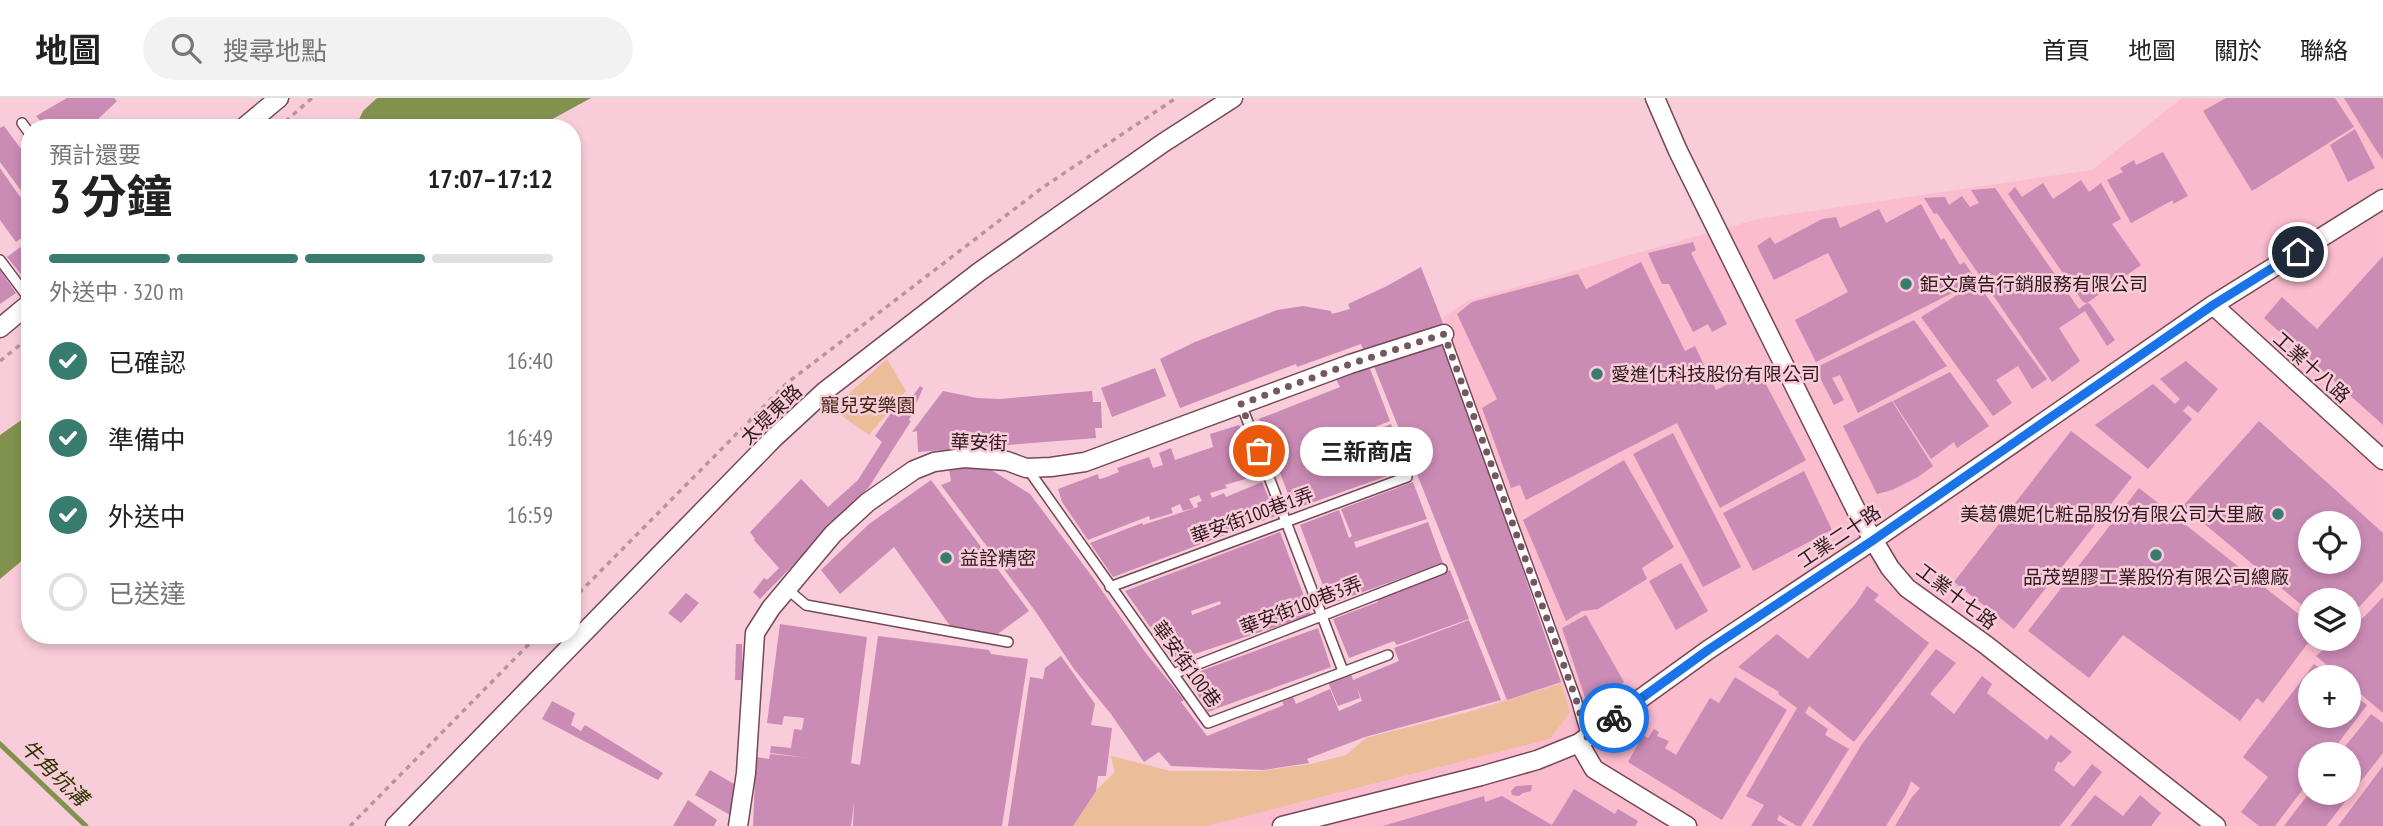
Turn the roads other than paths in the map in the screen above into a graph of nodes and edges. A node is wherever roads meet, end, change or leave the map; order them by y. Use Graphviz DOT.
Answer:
graph roads {
  1 [pos="279,98"];
  2 [pos="1233,98"];
  3 [pos="1655,98"];
  4 [pos="254,119"];
  5 [pos="2383,200"];
  6 [pos="0,260"];
  7 [pos="21,289"];
  8 [pos="2213,305"];
  9 [pos="21,309"];
  10 [pos="0,328"];
  11 [pos="1444,334"];
  12 [pos="1241,404"];
  13 [pos="2383,460"];
  14 [pos="1026,468"];
  15 [pos="1407,477"];
  16 [pos="1286,521"];
  17 [pos="1872,541"];
  18 [pos="1442,569"];
  19 [pos="1110,587"];
  20 [pos="787,589"];
  21 [pos="1323,615"];
  22 [pos="581,636"];
  23 [pos="1008,642"];
  24 [pos="573,644"];
  25 [pos="1388,655"];
  26 [pos="1343,671"];
  27 [pos="1173,674"];
  28 [pos="1583,740"];
  29 [pos="396,826"];
  30 [pos="738,826"];
  31 [pos="1282,826"];
  32 [pos="1687,826"];
  33 [pos="2216,826"];
  1 -- 4 [label="street"];
  2 -- 22 [label="street, 太堤東路"];
  3 -- 17 [label="street, 工業十七路"];
  5 -- 8 [label="street, 工業二十路"];
  6 -- 7 [label="lane"];
  8 -- 13 [label="street, 工業十八路"];
  8 -- 17 [label="street, 工業二十路"];
  9 -- 10 [label="street"];
  11 -- 12 [label="street, 華安街"];
  11 -- 28 [label="lane"];
  12 -- 14 [label="street, 華安街"];
  12 -- 16 [label="lane"];
  14 -- 19 [label="lane, 華安街100巷"];
  14 -- 20 [label="street, 華安街"];
  15 -- 16 [label="lane, 華安街100巷1弄"];
  16 -- 19 [label="lane, 華安街100巷1弄"];
  16 -- 21 [label="lane"];
  17 -- 28 [label="street, 工業二十路"];
  17 -- 33 [label="street, 工業十七路"];
  18 -- 21 [label="lane, 華安街100巷3弄"];
  19 -- 27 [label="lane, 華安街100巷"];
  20 -- 23 [label="lane"];
  20 -- 30 [label="street, 華安街"];
  21 -- 26 [label="lane"];
  21 -- 27 [label="lane, 華安街100巷3弄"];
  24 -- 29 [label="street, 太堤東路"];
  25 -- 26 [label="lane, 華安街100巷"];
  26 -- 27 [label="lane, 華安街100巷"];
  28 -- 31 [label="street, 工業二十路"];
  28 -- 32 [label="street"];
}
